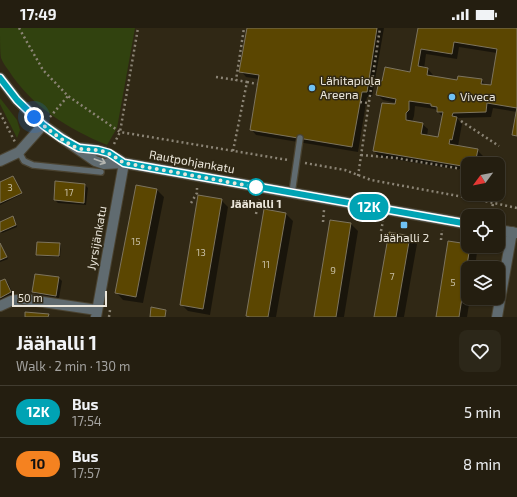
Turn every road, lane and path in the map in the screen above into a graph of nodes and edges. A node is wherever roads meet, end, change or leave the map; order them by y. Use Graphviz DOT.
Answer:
graph roads {
  1 [pos="19,28"];
  2 [pos="138,28"];
  3 [pos="244,28"];
  4 [pos="380,28"];
  5 [pos="216,77"];
  6 [pos="0,78"];
  7 [pos="236,80"];
  8 [pos="247,82"];
  9 [pos="257,84"];
  10 [pos="68,96"];
  11 [pos="360,102"];
  12 [pos="368,103"];
  13 [pos="0,113"];
  14 [pos="461,121"];
  15 [pos="43,125"];
  16 [pos="120,132"];
  17 [pos="300,138"];
  18 [pos="499,146"];
  19 [pos="79,148"];
  20 [pos="233,151"];
  21 [pos="19,152"];
  22 [pos="109,153"];
  23 [pos="361,155"];
  24 [pos="0,161"];
  25 [pos="296,161"];
  26 [pos="124,163"];
  27 [pos="461,169"];
  28 [pos="101,172"];
  29 [pos="358,176"];
  30 [pos="197,188"];
  31 [pos="292,193"];
  32 [pos="461,197"];
  33 [pos="259,199"];
  34 [pos="484,201"];
  35 [pos="191,203"];
  36 [pos="493,203"];
  37 [pos="517,208"];
  38 [pos="492,209"];
  39 [pos="324,210"];
  40 [pos="256,214"];
  41 [pos="383,221"];
  42 [pos="322,222"];
  43 [pos="461,223"];
  44 [pos="442,230"];
  45 [pos="381,231"];
  46 [pos="514,233"];
  47 [pos="441,240"];
  48 [pos="0,306"];
  49 [pos="97,313"];
  50 [pos="497,317"];
  1 -- 10 [label="path"];
  2 -- 16 [label="path"];
  3 -- 7 [label="path"];
  4 -- 12 [label="path"];
  5 -- 7 [label="path"];
  6 -- 15 [label="street, Rautpohjankatu"];
  7 -- 8 [label="path"];
  8 -- 9 [label="path"];
  8 -- 20 [label="path"];
  10 -- 15 [label="path"];
  10 -- 16 [label="path"];
  11 -- 12 [label="path"];
  12 -- 23 [label="path"];
  13 -- 21 [label="path"];
  14 -- 18 [label="path"];
  15 -- 19 [label="street, Rautpohjankatu"];
  15 -- 21 [label="street"];
  16 -- 20 [label="path"];
  16 -- 22 [label="path"];
  17 -- 25 [label="lane"];
  19 -- 22 [label="street, Rautpohjankatu"];
  19 -- 26 [label="street, Rautpohjankatu, one-way"];
  20 -- 25 [label="path"];
  21 -- 24 [label="street"];
  21 -- 28 [label="lane"];
  22 -- 26 [label="street, Rautpohjankatu"];
  23 -- 27 [label="path"];
  23 -- 29 [label="path"];
  25 -- 29 [label="path"];
  25 -- 31 [label="lane"];
  26 -- 31 [label="street, Rautpohjankatu"];
  26 -- 49 [label="street, Jyrsijänkatu"];
  29 -- 32 [label="path"];
  30 -- 35 [label="path"];
  31 -- 43 [label="street, Rautpohjankatu"];
  33 -- 40 [label="path"];
  34 -- 36 [label="path"];
  36 -- 37 [label="path"];
  36 -- 38 [label="path"];
  39 -- 42 [label="path"];
  41 -- 45 [label="path"];
  44 -- 47 [label="path"];
  46 -- 50 [label="street"];
  48 -- 49 [label="street"];
}
